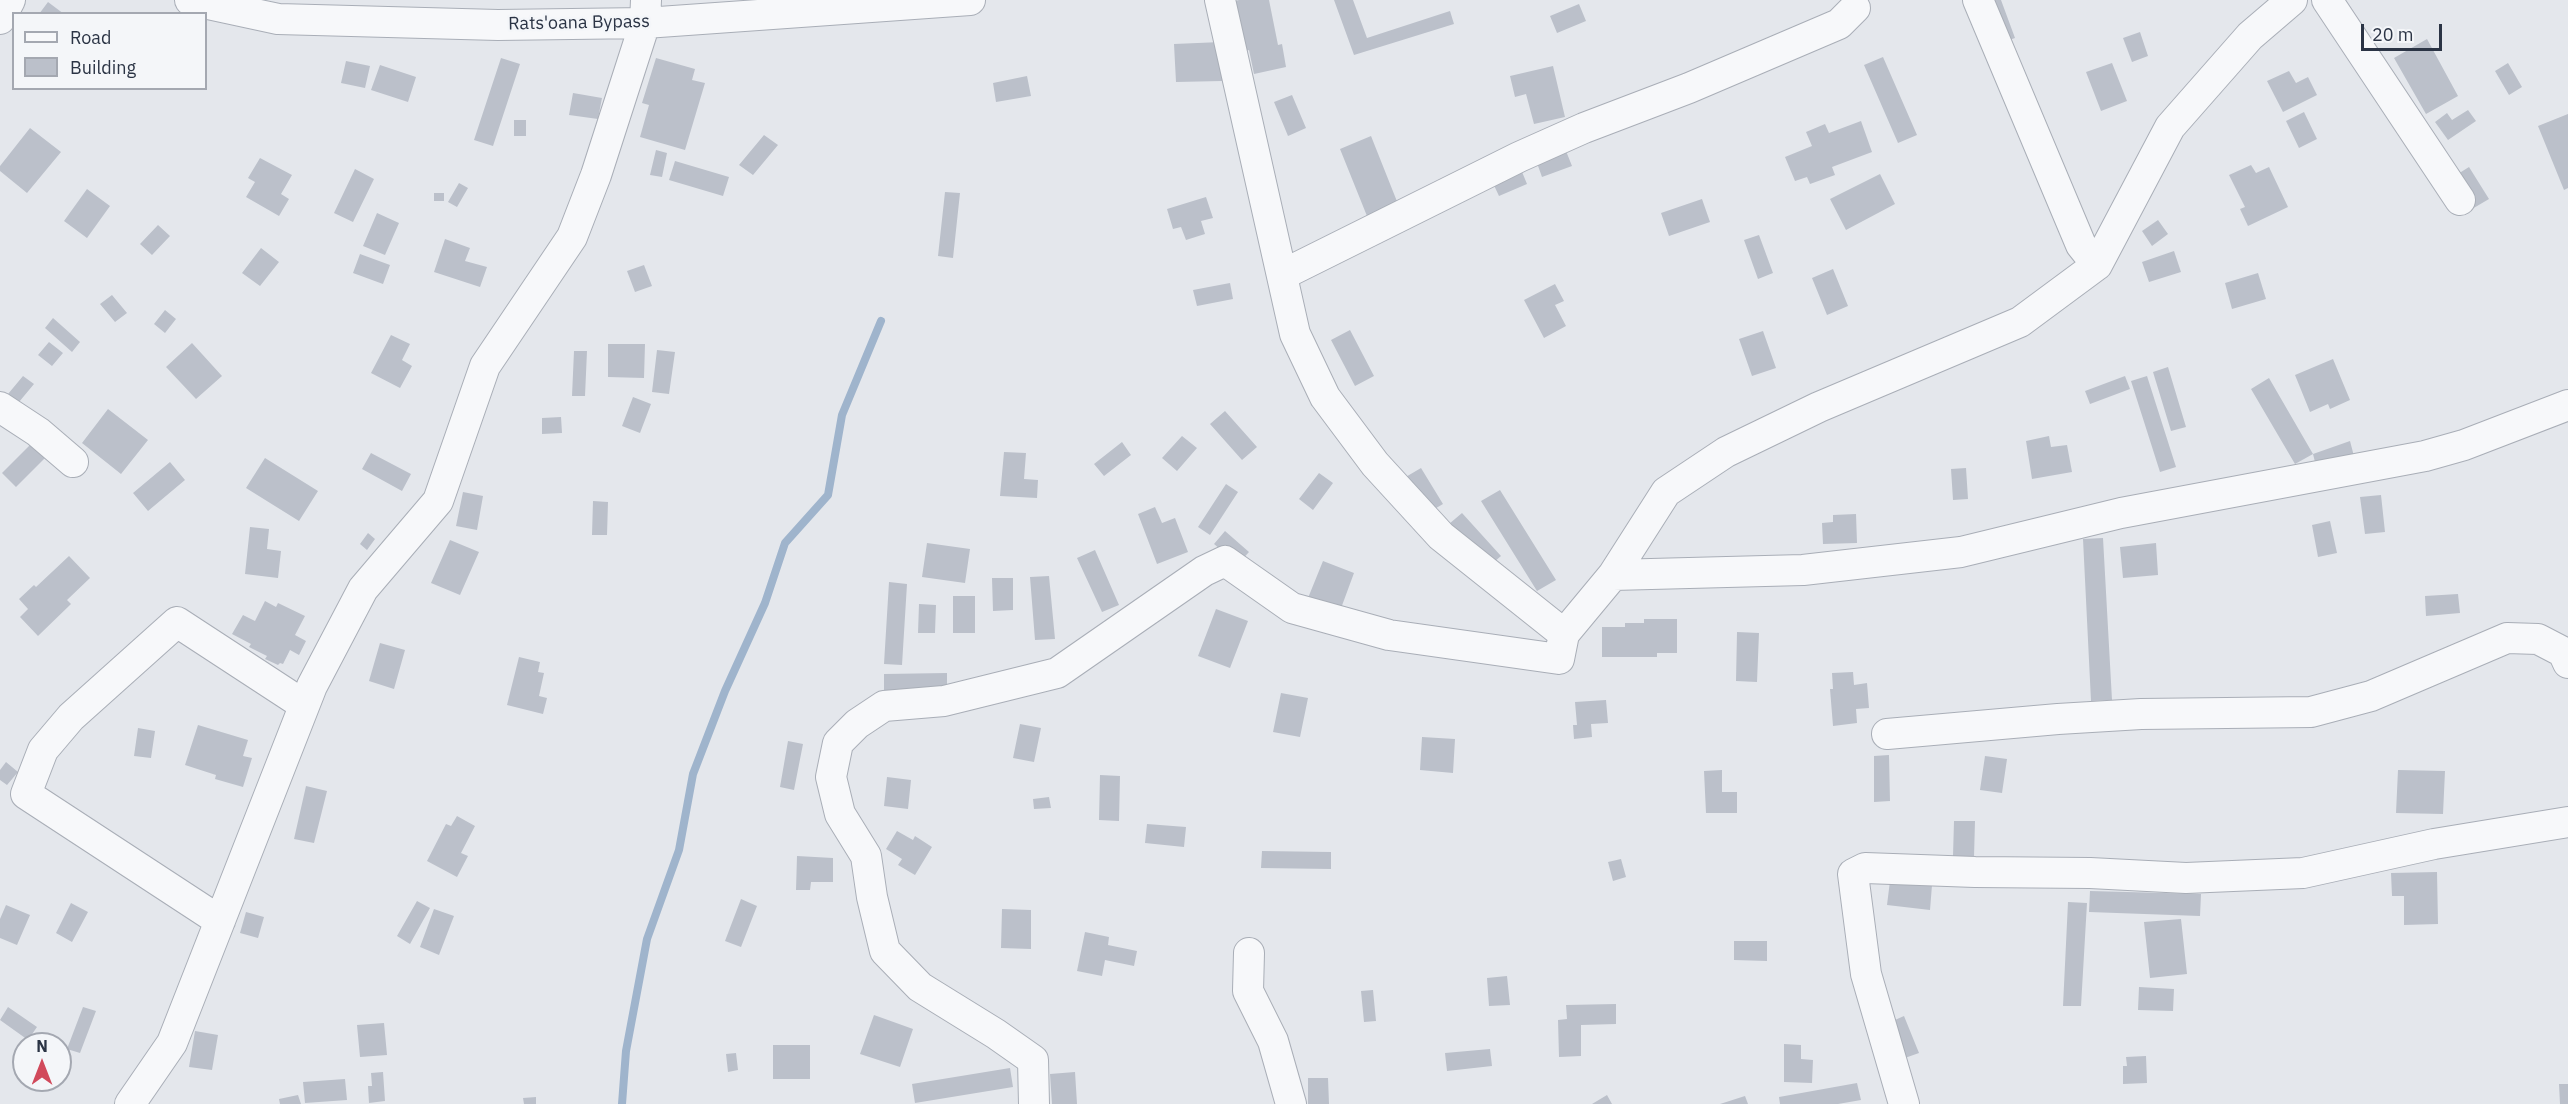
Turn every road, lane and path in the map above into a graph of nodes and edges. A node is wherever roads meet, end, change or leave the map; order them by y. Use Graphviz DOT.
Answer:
graph roads {
  1 [pos="10,0"];
  2 [pos="190,0"];
  3 [pos="970,0"];
  4 [pos="1220,0"];
  5 [pos="1978,0"];
  6 [pos="2292,0"];
  7 [pos="2327,0"];
  8 [pos="1861,2"];
  9 [pos="886,3"];
  10 [pos="645,12"];
  11 [pos="0,19"];
  12 [pos="2460,200"];
  13 [pos="2097,265"];
  14 [pos="1282,275"];
  15 [pos="2568,405"];
  16 [pos="0,407"];
  17 [pos="73,462"];
  18 [pos="1613,575"];
  19 [pos="1564,634"];
  20 [pos="2568,663"];
  21 [pos="304,705"];
  22 [pos="1887,734"];
  23 [pos="2568,822"];
  24 [pos="220,921"];
  25 [pos="1250,953"];
  26 [pos="130,1104"];
  27 [pos="1034,1104"];
  28 [pos="1291,1104"];
  29 [pos="1904,1104"];
  1 -- 11 [label="street"];
  2 -- 10 [label="street, Rats'oana Bypass"];
  3 -- 9 [label="street, Rats'oana Bypass"];
  4 -- 14 [label="street"];
  5 -- 13 [label="street"];
  6 -- 13 [label="street"];
  7 -- 12 [label="street"];
  8 -- 14 [label="street"];
  9 -- 10 [label="street, Rats'oana Bypass"];
  10 -- 21 [label="street"];
  13 -- 18 [label="street"];
  14 -- 19 [label="street"];
  15 -- 18 [label="street"];
  16 -- 17 [label="street"];
  18 -- 19 [label="street"];
  19 -- 27 [label="street"];
  20 -- 22 [label="street"];
  21 -- 24 [label="street"];
  21 -- 24 [label="street"];
  23 -- 29 [label="street"];
  24 -- 26 [label="street"];
  25 -- 28 [label="street"];
}
